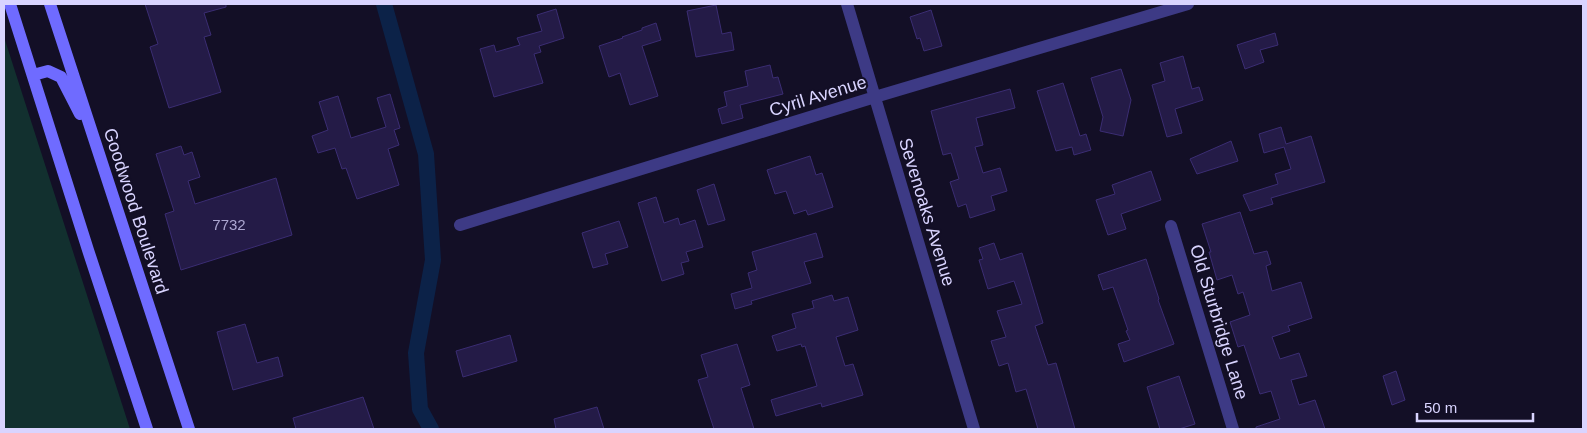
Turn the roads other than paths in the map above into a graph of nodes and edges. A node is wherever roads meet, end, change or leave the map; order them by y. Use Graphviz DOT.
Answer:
graph roads {
  1 [pos="10,4"];
  2 [pos="50,4"];
  3 [pos="847,4"];
  4 [pos="1188,4"];
  5 [pos="33,75"];
  6 [pos="875,97"];
  7 [pos="96,143"];
  8 [pos="460,225"];
  9 [pos="1170,226"];
  10 [pos="147,429"];
  11 [pos="189,429"];
  12 [pos="974,429"];
  13 [pos="1233,429"];
  1 -- 5 [label="main road"];
  2 -- 7 [label="main road, Goodwood Boulevard"];
  3 -- 6 [label="street, Sevenoaks Avenue"];
  4 -- 6 [label="street, Cyril Avenue"];
  5 -- 7 [label="main road"];
  5 -- 10 [label="main road"];
  6 -- 8 [label="street, Cyril Avenue"];
  6 -- 12 [label="street, Sevenoaks Avenue"];
  7 -- 11 [label="main road, Goodwood Boulevard"];
  9 -- 13 [label="street, Old Sturbridge Lane"];
}
